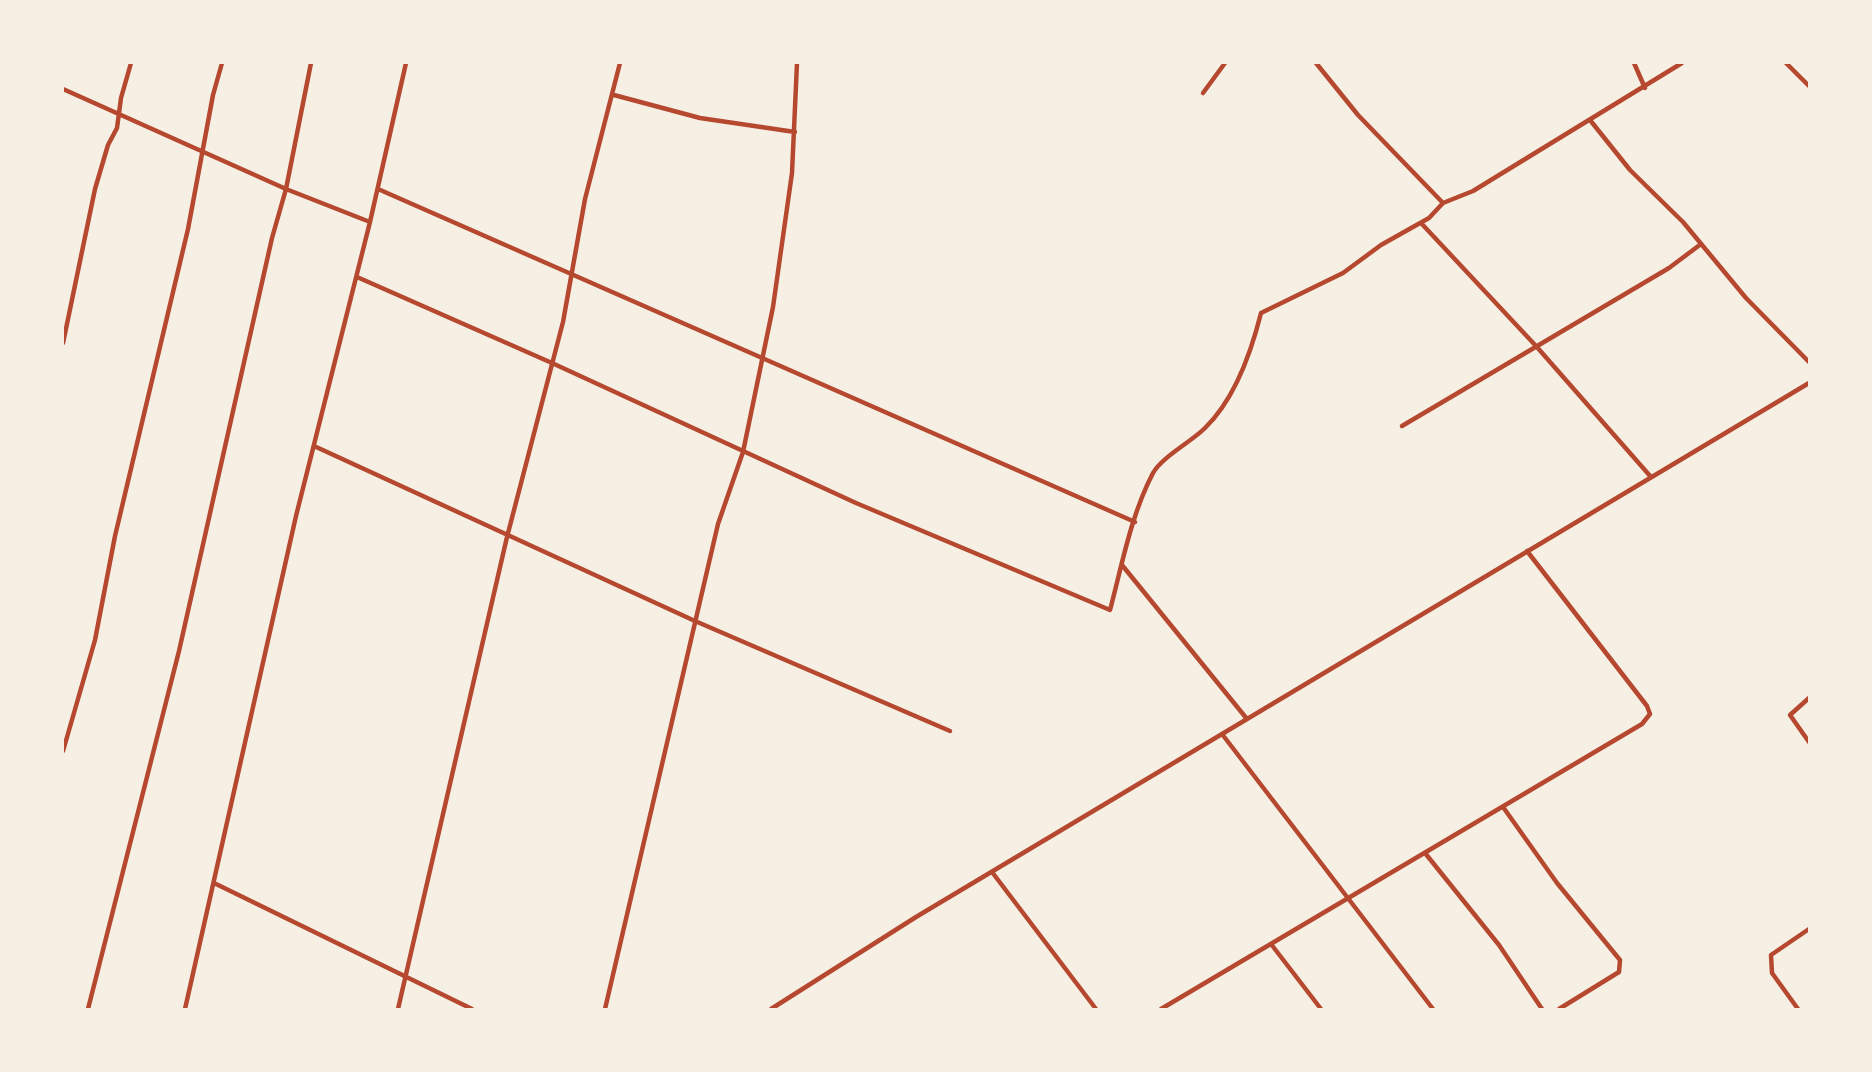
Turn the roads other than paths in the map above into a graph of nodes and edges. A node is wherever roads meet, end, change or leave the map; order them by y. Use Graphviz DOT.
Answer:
graph roads {
  1 [pos="131,63"];
  2 [pos="222,63"];
  3 [pos="311,63"];
  4 [pos="406,63"];
  5 [pos="621,63"];
  6 [pos="797,63"];
  7 [pos="1225,63"];
  8 [pos="1316,63"];
  9 [pos="1634,63"];
  10 [pos="1641,63"];
  11 [pos="1682,63"];
  12 [pos="1786,63"];
  13 [pos="1637,70"];
  14 [pos="1809,86"];
  15 [pos="1645,88"];
  16 [pos="63,89"];
  17 [pos="1203,93"];
  18 [pos="614,95"];
  19 [pos="119,115"];
  20 [pos="1590,120"];
  21 [pos="795,132"];
  22 [pos="203,150"];
  23 [pos="286,189"];
  24 [pos="378,189"];
  25 [pos="1443,203"];
  26 [pos="370,222"];
  27 [pos="1421,222"];
  28 [pos="1701,243"];
  29 [pos="573,275"];
  30 [pos="357,277"];
  31 [pos="63,343"];
  32 [pos="1536,346"];
  33 [pos="761,358"];
  34 [pos="1809,362"];
  35 [pos="552,363"];
  36 [pos="1809,383"];
  37 [pos="1402,426"];
  38 [pos="314,446"];
  39 [pos="743,452"];
  40 [pos="1651,477"];
  41 [pos="1135,522"];
  42 [pos="507,537"];
  43 [pos="1527,552"];
  44 [pos="1122,565"];
  45 [pos="694,621"];
  46 [pos="1809,698"];
  47 [pos="1247,719"];
  48 [pos="950,731"];
  49 [pos="1222,734"];
  50 [pos="1809,741"];
  51 [pos="63,751"];
  52 [pos="1503,807"];
  53 [pos="1425,853"];
  54 [pos="992,872"];
  55 [pos="214,883"];
  56 [pos="1349,898"];
  57 [pos="1809,929"];
  58 [pos="1271,944"];
  59 [pos="405,977"];
  60 [pos="88,1009"];
  61 [pos="185,1009"];
  62 [pos="398,1009"];
  63 [pos="472,1009"];
  64 [pos="605,1009"];
  65 [pos="771,1009"];
  66 [pos="1096,1009"];
  67 [pos="1161,1009"];
  68 [pos="1321,1009"];
  69 [pos="1434,1009"];
  70 [pos="1542,1009"];
  71 [pos="1559,1009"];
  72 [pos="1798,1009"];
  1 -- 19 [label="street"];
  2 -- 22 [label="street"];
  3 -- 23 [label="street"];
  4 -- 24 [label="street"];
  5 -- 18 [label="street"];
  6 -- 21 [label="street"];
  7 -- 17 [label="street"];
  8 -- 25 [label="street"];
  9 -- 13 [label="street"];
  10 -- 13 [label="street"];
  11 -- 15 [label="street"];
  12 -- 14 [label="street"];
  13 -- 15 [label="street"];
  15 -- 20 [label="street"];
  16 -- 19 [label="street"];
  18 -- 21 [label="street"];
  18 -- 29 [label="street"];
  19 -- 22 [label="street"];
  19 -- 31 [label="street"];
  20 -- 25 [label="street"];
  20 -- 28 [label="street"];
  21 -- 33 [label="street"];
  22 -- 23 [label="street"];
  22 -- 51 [label="street"];
  23 -- 26 [label="street"];
  23 -- 60 [label="street"];
  24 -- 26 [label="street"];
  24 -- 29 [label="street"];
  25 -- 27 [label="street"];
  26 -- 30 [label="street"];
  27 -- 32 [label="street"];
  27 -- 41 [label="street"];
  28 -- 32 [label="street"];
  28 -- 34 [label="street"];
  29 -- 33 [label="street"];
  29 -- 35 [label="street"];
  30 -- 35 [label="street"];
  30 -- 38 [label="street"];
  32 -- 37 [label="street"];
  32 -- 40 [label="street"];
  33 -- 39 [label="street"];
  33 -- 41 [label="street"];
  35 -- 39 [label="street"];
  35 -- 42 [label="street"];
  36 -- 40 [label="street"];
  38 -- 42 [label="street"];
  38 -- 55 [label="street"];
  39 -- 44 [label="street"];
  39 -- 45 [label="street"];
  40 -- 43 [label="street"];
  41 -- 44 [label="street"];
  42 -- 45 [label="street"];
  42 -- 59 [label="street"];
  43 -- 47 [label="street"];
  43 -- 52 [label="street"];
  44 -- 47 [label="street"];
  45 -- 48 [label="street"];
  45 -- 64 [label="street"];
  46 -- 50 [label="street"];
  47 -- 49 [label="street"];
  49 -- 54 [label="street"];
  49 -- 56 [label="street"];
  52 -- 53 [label="street"];
  52 -- 71 [label="street"];
  53 -- 56 [label="street"];
  53 -- 70 [label="street"];
  54 -- 65 [label="street"];
  54 -- 66 [label="street"];
  55 -- 59 [label="street"];
  55 -- 61 [label="street"];
  56 -- 58 [label="street"];
  56 -- 69 [label="street"];
  57 -- 72 [label="street"];
  58 -- 67 [label="street"];
  58 -- 68 [label="street"];
  59 -- 62 [label="street"];
  59 -- 63 [label="street"];
}
